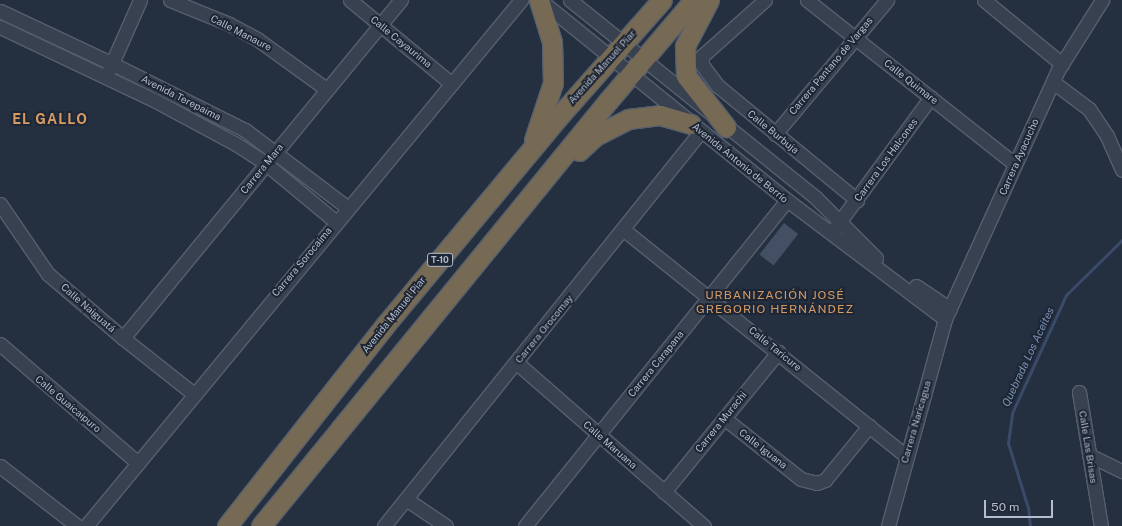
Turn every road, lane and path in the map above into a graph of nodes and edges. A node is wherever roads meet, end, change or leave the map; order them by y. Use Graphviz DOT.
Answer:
graph roads {
  1 [pos="140,0"];
  2 [pos="170,0"];
  3 [pos="350,0"];
  4 [pos="401,0"];
  5 [pos="520,0"];
  6 [pos="540,0"];
  7 [pos="570,0"];
  8 [pos="662,0"];
  9 [pos="694,0"];
  10 [pos="709,0"];
  11 [pos="765,0"];
  12 [pos="807,0"];
  13 [pos="887,0"];
  14 [pos="1102,0"];
  15 [pos="989,2"];
  16 [pos="0,11"];
  17 [pos="380,24"];
  18 [pos="0,27"];
  19 [pos="854,37"];
  20 [pos="623,44"];
  21 [pos="610,58"];
  22 [pos="642,60"];
  23 [pos="113,64"];
  24 [pos="1062,64"];
  25 [pos="630,75"];
  26 [pos="106,77"];
  27 [pos="1053,82"];
  28 [pos="452,84"];
  29 [pos="326,89"];
  30 [pos="931,97"];
  31 [pos="696,127"];
  32 [pos="726,127"];
  33 [pos="774,134"];
  34 [pos="276,152"];
  35 [pos="529,152"];
  36 [pos="265,164"];
  37 [pos="1016,164"];
  38 [pos="1122,170"];
  39 [pos="542,183"];
  40 [pos="787,200"];
  41 [pos="857,200"];
  42 [pos="0,204"];
  43 [pos="348,208"];
  44 [pos="336,222"];
  45 [pos="840,222"];
  46 [pos="624,230"];
  47 [pos="831,233"];
  48 [pos="710,297"];
  49 [pos="948,314"];
  50 [pos="123,338"];
  51 [pos="0,344"];
  52 [pos="778,352"];
  53 [pos="517,363"];
  54 [pos="1079,392"];
  55 [pos="194,394"];
  56 [pos="724,418"];
  57 [pos="869,426"];
  58 [pos="598,435"];
  59 [pos="1089,455"];
  60 [pos="906,456"];
  61 [pos="138,463"];
  62 [pos="0,466"];
  63 [pos="1122,471"];
  64 [pos="664,492"];
  65 [pos="406,499"];
  66 [pos="77,526"];
  67 [pos="86,526"];
  68 [pos="227,526"];
  69 [pos="261,526"];
  70 [pos="384,526"];
  71 [pos="446,526"];
  72 [pos="525,526"];
  73 [pos="704,526"];
  74 [pos="888,526"];
  75 [pos="1101,526"];
  1 -- 23 [label="street"];
  2 -- 29 [label="street, Calle Manaure"];
  3 -- 17 [label="street, Calle Cayaurima"];
  4 -- 17 [label="street, Carrera Mara"];
  5 -- 28 [label="street, Carrera Sorocaima"];
  6 -- 21 [label="street, Avenida Antonio de Berrío"];
  6 -- 35 [label="highway"];
  7 -- 20 [label="street, Avenida Antonio de Berrío"];
  8 -- 20 [label="highway, Avenida Manuel Piar / T-10"];
  9 -- 22 [label="highway"];
  10 -- 32 [label="highway"];
  11 -- 33 [label="street, Calle Burbuja"];
  12 -- 19 [label="street, Calle Quimare"];
  13 -- 19 [label="street, Carrera Pantano de Vargas"];
  14 -- 24 [label="street, Carrera Ayacucho"];
  15 -- 24 [label="street"];
  16 -- 23 [label="street, Avenida Terepaima"];
  17 -- 28 [label="street, Calle Cayaurima"];
  17 -- 29 [label="street, Carrera Mara"];
  18 -- 26 [label="street, Avenida Terepaima"];
  19 -- 30 [label="street, Calle Quimare"];
  19 -- 33 [label="street, Carrera Pantano de Vargas"];
  20 -- 21 [label="highway, Avenida Manuel Piar / T-10"];
  20 -- 22 [label="street, Avenida Antonio de Berrío"];
  21 -- 25 [label="street, Avenida Antonio de Berrío"];
  21 -- 35 [label="highway, Avenida Manuel Piar / T-10"];
  22 -- 25 [label="highway"];
  22 -- 32 [label="street, Avenida Antonio de Berrío"];
  23 -- 26 [label="street"];
  23 -- 34 [label="street, Avenida Terepaima"];
  24 -- 27 [label="street, Carrera Ayacucho"];
  25 -- 31 [label="street, Avenida Antonio de Berrío"];
  25 -- 39 [label="highway"];
  26 -- 36 [label="street, Avenida Terepaima"];
  27 -- 37 [label="street, Carrera Ayacucho"];
  27 -- 38 [label="street"];
  28 -- 43 [label="street, Carrera Sorocaima"];
  29 -- 34 [label="street, Carrera Mara"];
  30 -- 37 [label="street, Calle Quimare"];
  30 -- 41 [label="street, Carrera Los Halcones"];
  31 -- 39 [label="highway"];
  31 -- 40 [label="street, Avenida Antonio de Berrío"];
  31 -- 46 [label="street, Carrera Orocomay"];
  32 -- 45 [label="street, Avenida Antonio de Berrío"];
  33 -- 41 [label="street, Calle Burbuja"];
  34 -- 36 [label="street, Carrera Mara"];
  34 -- 43 [label="street, Avenida Terepaima"];
  35 -- 68 [label="highway, Avenida Manuel Piar / T-10"];
  36 -- 44 [label="street, Avenida Terepaima"];
  36 -- 50 [label="street, Carrera Mara"];
  37 -- 49 [label="street, Carrera Ayacucho"];
  39 -- 69 [label="highway"];
  40 -- 47 [label="street, Avenida Antonio de Berrío"];
  40 -- 48 [label="street, Carrera Carapana"];
  41 -- 45 [label="street, Carrera Los Halcones"];
  42 -- 50 [label="street, Calle Naiguatá"];
  43 -- 44 [label="street, Carrera Sorocaima"];
  44 -- 55 [label="street, Carrera Sorocaima"];
  45 -- 47 [label="street, Carrera Los Halcones"];
  45 -- 49 [label="street, Avenida Antonio de Berrío"];
  46 -- 48 [label="street, Calle Taricure"];
  46 -- 53 [label="street, Carrera Orocomay"];
  47 -- 49 [label="street, Avenida Antonio de Berrío"];
  48 -- 52 [label="street, Calle Taricure"];
  48 -- 58 [label="street, Carrera Carapana"];
  49 -- 60 [label="street, Carrera Naricagua"];
  50 -- 55 [label="street, Calle Naiguatá"];
  51 -- 61 [label="street, Calle Guaicaipuro"];
  52 -- 56 [label="street, Carrera Murachi"];
  52 -- 57 [label="street, Calle Taricure"];
  53 -- 58 [label="street, Calle Maruana"];
  53 -- 65 [label="street, Carrera Orocomay"];
  54 -- 59 [label="street, Calle Las Brisas"];
  55 -- 61 [label="street, Carrera Sorocaima"];
  56 -- 57 [label="street, Calle Iguana"];
  56 -- 64 [label="street, Carrera Murachi"];
  57 -- 60 [label="street, Calle Taricure"];
  58 -- 64 [label="street, Calle Maruana"];
  58 -- 72 [label="street, Carrera Carapana"];
  59 -- 63 [label="street"];
  59 -- 75 [label="street, Calle Las Brisas"];
  60 -- 74 [label="street, Carrera Naricagua"];
  61 -- 67 [label="street, Carrera Sorocaima"];
  62 -- 66 [label="street"];
  64 -- 73 [label="street, Calle Maruana"];
  65 -- 70 [label="street, Carrera Orocomay"];
  65 -- 71 [label="street"];
}
